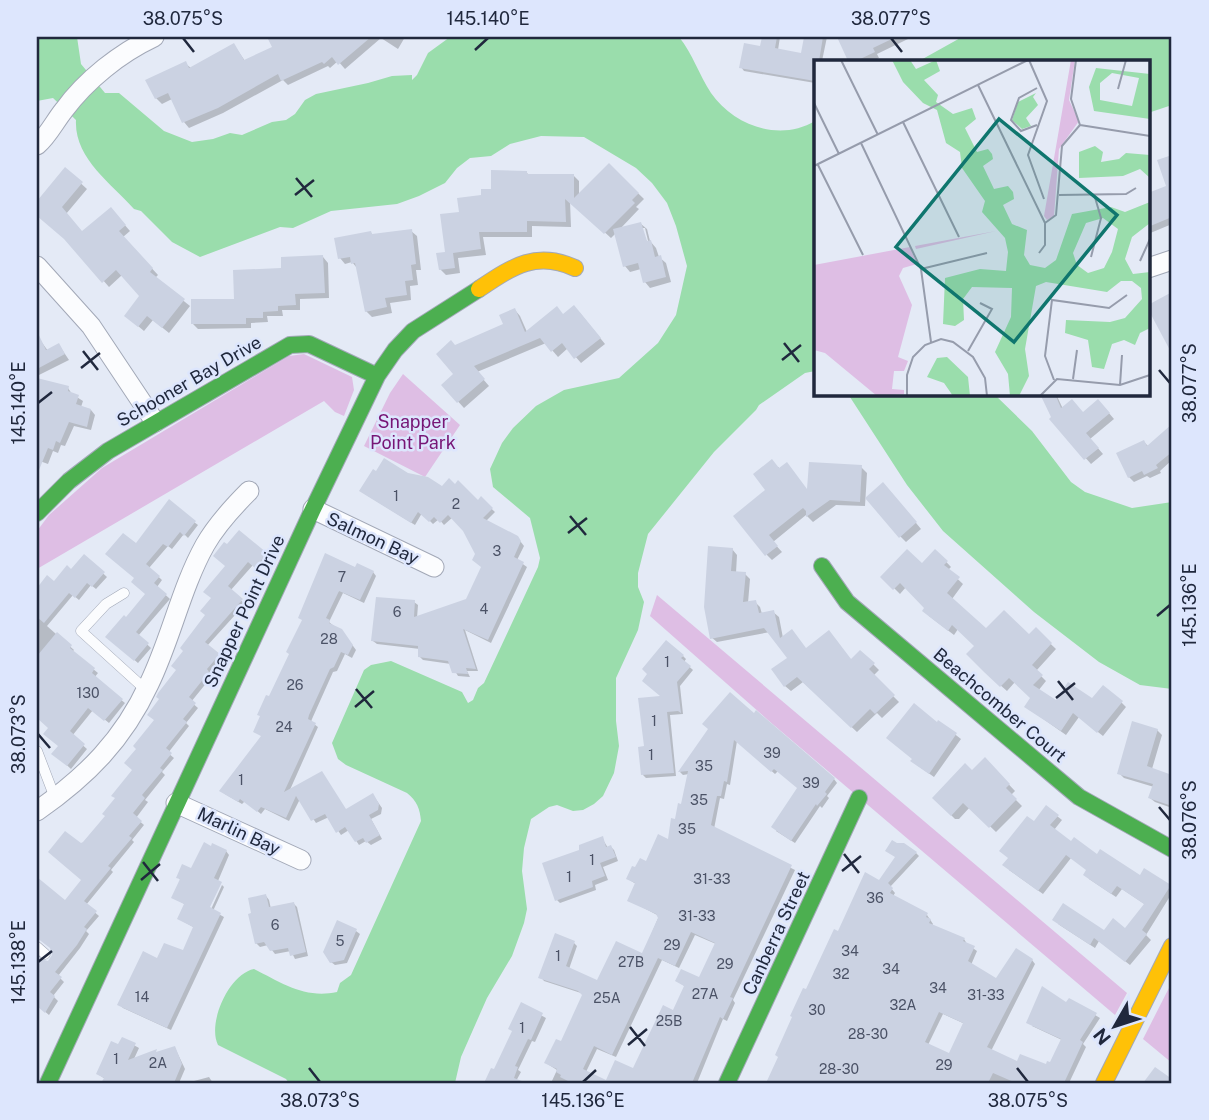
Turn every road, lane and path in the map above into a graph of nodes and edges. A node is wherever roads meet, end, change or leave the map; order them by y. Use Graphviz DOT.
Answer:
graph roads {
  1 [pos="154,37"];
  2 [pos="38,148"];
  3 [pos="1172,260"];
  4 [pos="37,266"];
  5 [pos="1150,267"];
  6 [pos="575,268"];
  7 [pos="377,376"];
  8 [pos="155,422"];
  9 [pos="249,491"];
  10 [pos="313,509"];
  11 [pos="37,513"];
  12 [pos="822,566"];
  13 [pos="434,567"];
  14 [pos="124,593"];
  15 [pos="146,690"];
  16 [pos="37,751"];
  17 [pos="55,798"];
  18 [pos="859,799"];
  19 [pos="177,803"];
  20 [pos="37,811"];
  21 [pos="1172,849"];
  22 [pos="301,860"];
  23 [pos="1172,946"];
  24 [pos="48,1083"];
  25 [pos="727,1083"];
  26 [pos="1104,1083"];
  1 -- 2 [label="street"];
  3 -- 5 [label="street"];
  4 -- 8 [label="street"];
  6 -- 7 [label="street, Snapper Point Drive"];
  7 -- 8 [label="street, Schooner Bay Drive"];
  7 -- 10 [label="street, Snapper Point Drive"];
  8 -- 11 [label="street, Schooner Bay Drive"];
  9 -- 15 [label="street"];
  10 -- 13 [label="street, Salmon Bay"];
  10 -- 19 [label="street, Snapper Point Drive"];
  12 -- 21 [label="street, Beachcomber Court"];
  14 -- 15 [label="lane"];
  15 -- 17 [label="street"];
  16 -- 17 [label="lane"];
  17 -- 20 [label="street"];
  18 -- 25 [label="street, Canberra Street"];
  19 -- 22 [label="street, Marlin Bay"];
  19 -- 24 [label="street, Snapper Point Drive"];
  23 -- 26 [label="street"];
}
